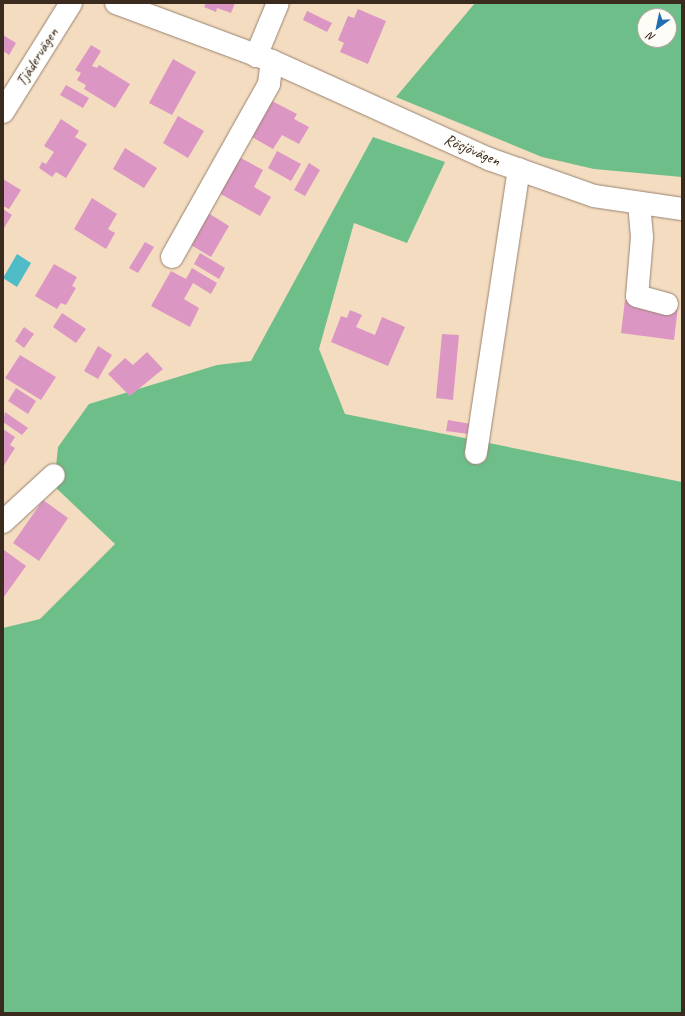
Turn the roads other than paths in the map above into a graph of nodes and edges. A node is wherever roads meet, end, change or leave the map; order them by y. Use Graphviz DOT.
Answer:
graph roads {
  1 [pos="71,3"];
  2 [pos="116,3"];
  3 [pos="278,3"];
  4 [pos="264,58"];
  5 [pos="3,112"];
  6 [pos="519,169"];
  7 [pos="639,203"];
  8 [pos="682,209"];
  9 [pos="172,257"];
  10 [pos="667,304"];
  11 [pos="476,453"];
  12 [pos="54,475"];
  13 [pos="3,522"];
  1 -- 5 [label="street, Tjädervägen"];
  2 -- 4 [label="street, Rösjövägen"];
  3 -- 4 [label="street"];
  4 -- 6 [label="street, Rösjövägen"];
  4 -- 9 [label="street"];
  6 -- 7 [label="street, Rösjövägen"];
  6 -- 11 [label="street"];
  7 -- 8 [label="street, Rösjövägen"];
  7 -- 10 [label="street"];
  12 -- 13 [label="street"];
}
